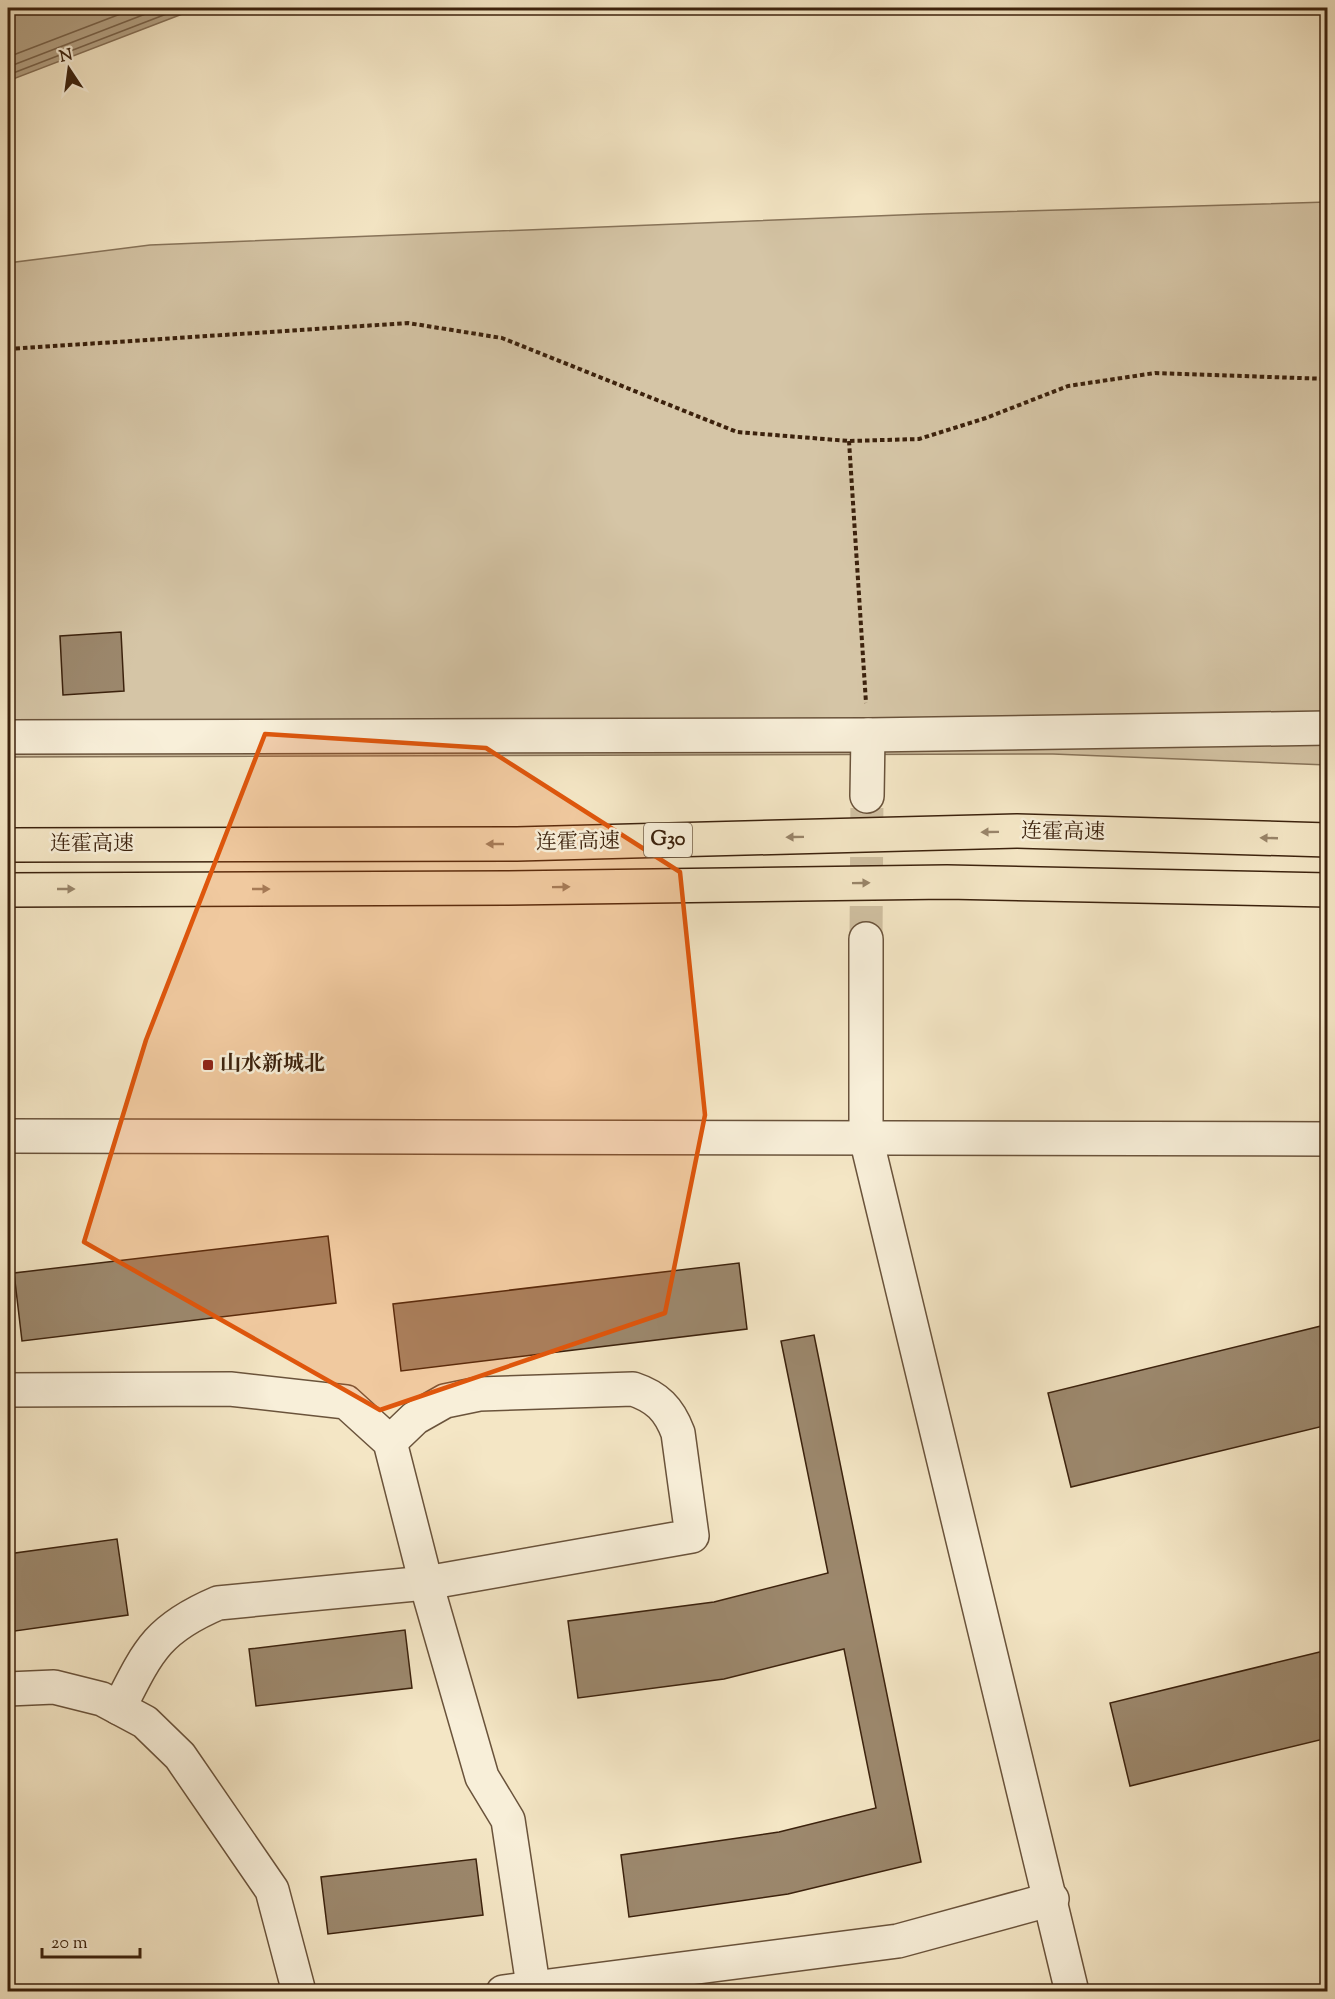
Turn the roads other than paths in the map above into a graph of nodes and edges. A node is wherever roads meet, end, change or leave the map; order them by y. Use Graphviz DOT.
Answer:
graph roads {
  1 [pos="1328,728"];
  2 [pos="868,735"];
  3 [pos="8,737"];
  4 [pos="867,796"];
  5 [pos="1328,840"];
  6 [pos="8,845"];
  7 [pos="8,890"];
  8 [pos="1328,890"];
  9 [pos="867,939"];
  10 [pos="8,1136"];
  11 [pos="866,1138"];
  12 [pos="1328,1139"];
  13 [pos="8,1390"];
  14 [pos="390,1442"];
  15 [pos="426,1583"];
  16 [pos="8,1689"];
  17 [pos="119,1708"];
  18 [pos="1052,1899"];
  19 [pos="524,1990"];
  20 [pos="299,1992"];
  21 [pos="1072,1992"];
  1 -- 2 [label="street"];
  2 -- 3 [label="street"];
  2 -- 4 [label="street"];
  5 -- 6 [label="highway, 连霍高速 / G30, one-way"];
  7 -- 8 [label="highway, 连霍高速 / G30, one-way"];
  9 -- 11 [label="street"];
  10 -- 11 [label="street"];
  11 -- 12 [label="street"];
  11 -- 18 [label="street"];
  13 -- 14 [label="street"];
  14 -- 15 [label="street"];
  14 -- 15 [label="street"];
  15 -- 17 [label="street"];
  15 -- 19 [label="street"];
  16 -- 17 [label="street"];
  17 -- 20 [label="street"];
  18 -- 19 [label="street"];
  18 -- 21 [label="street"];
}
